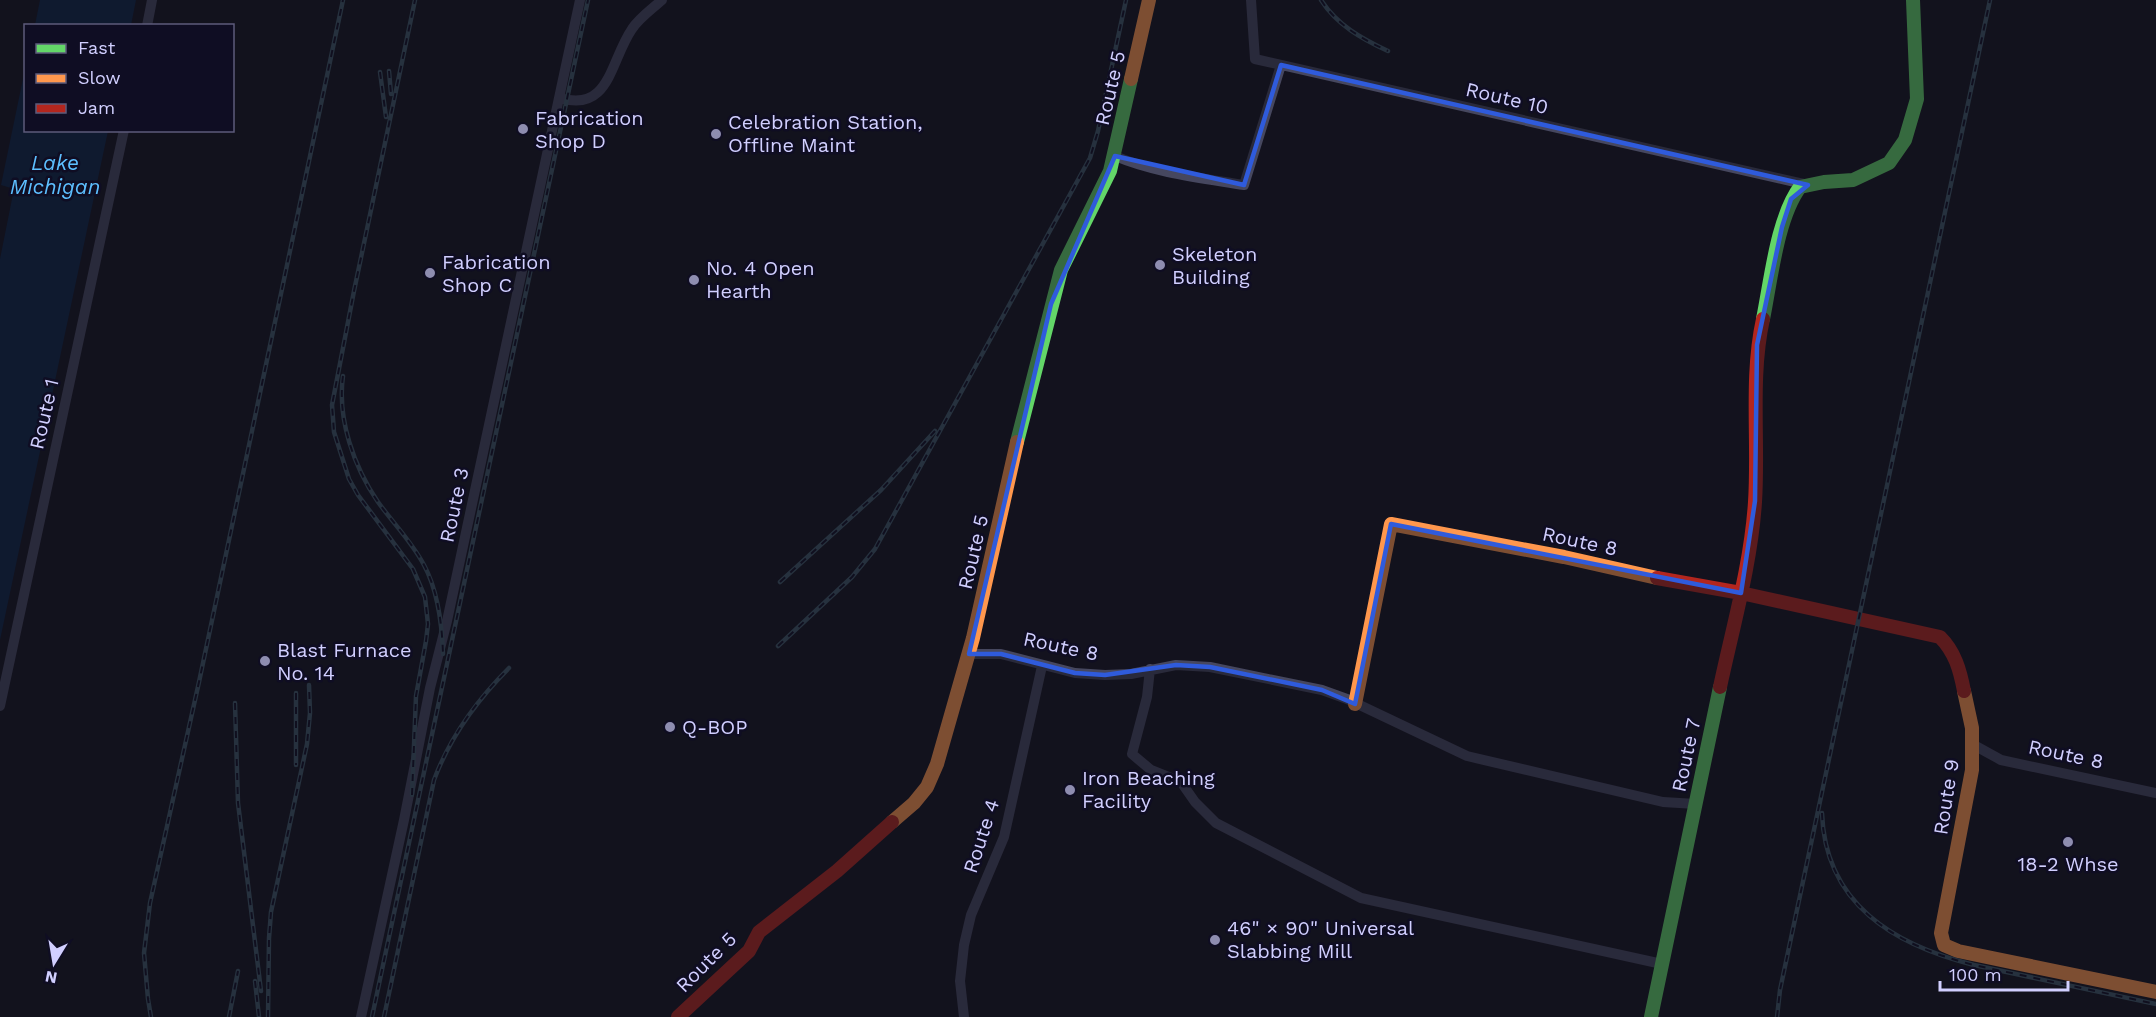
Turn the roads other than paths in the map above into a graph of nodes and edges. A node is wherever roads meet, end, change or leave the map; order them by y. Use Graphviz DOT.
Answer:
graph roads {
  1 [pos="152,0"];
  2 [pos="580,0"];
  3 [pos="662,0"];
  4 [pos="1149,0"];
  5 [pos="1251,0"];
  6 [pos="1913,0"];
  7 [pos="147,24"];
  8 [pos="1281,66"];
  9 [pos="560,98"];
  10 [pos="124,132"];
  11 [pos="1115,156"];
  12 [pos="1809,185"];
  13 [pos="1741,593"];
  14 [pos="1940,637"];
  15 [pos="969,654"];
  16 [pos="1042,666"];
  17 [pos="1150,669"];
  18 [pos="1355,704"];
  19 [pos="0,706"];
  20 [pos="1972,744"];
  21 [pos="2156,794"];
  22 [pos="1696,804"];
  23 [pos="1662,964"];
  24 [pos="2156,992"];
  25 [pos="361,1017"];
  26 [pos="678,1017"];
  27 [pos="964,1017"];
  28 [pos="1651,1017"];
  1 -- 7 [label="street"];
  2 -- 9 [label="street, Route 3"];
  3 -- 9 [label="street"];
  4 -- 11 [label="street, Route 5"];
  5 -- 8 [label="street, Route 10"];
  6 -- 12 [label="street"];
  8 -- 11 [label="street"];
  8 -- 12 [label="street, Route 10"];
  9 -- 25 [label="street, Route 3"];
  10 -- 19 [label="street, Route 1"];
  11 -- 15 [label="street, Route 5"];
  12 -- 13 [label="street, Route 7"];
  13 -- 14 [label="street, Route 8"];
  13 -- 18 [label="street, Route 8"];
  13 -- 22 [label="street, Route 7"];
  14 -- 20 [label="street, Route 9"];
  15 -- 16 [label="street, Route 8"];
  15 -- 26 [label="street, Route 5"];
  16 -- 17 [label="street, Route 8"];
  16 -- 27 [label="street, Route 4"];
  17 -- 18 [label="street, Route 8"];
  17 -- 23 [label="street"];
  18 -- 22 [label="street, Route 8"];
  20 -- 21 [label="street, Route 8"];
  20 -- 24 [label="street, Route 9"];
  22 -- 23 [label="street, Route 7"];
  23 -- 28 [label="street, Route 7"];
}
